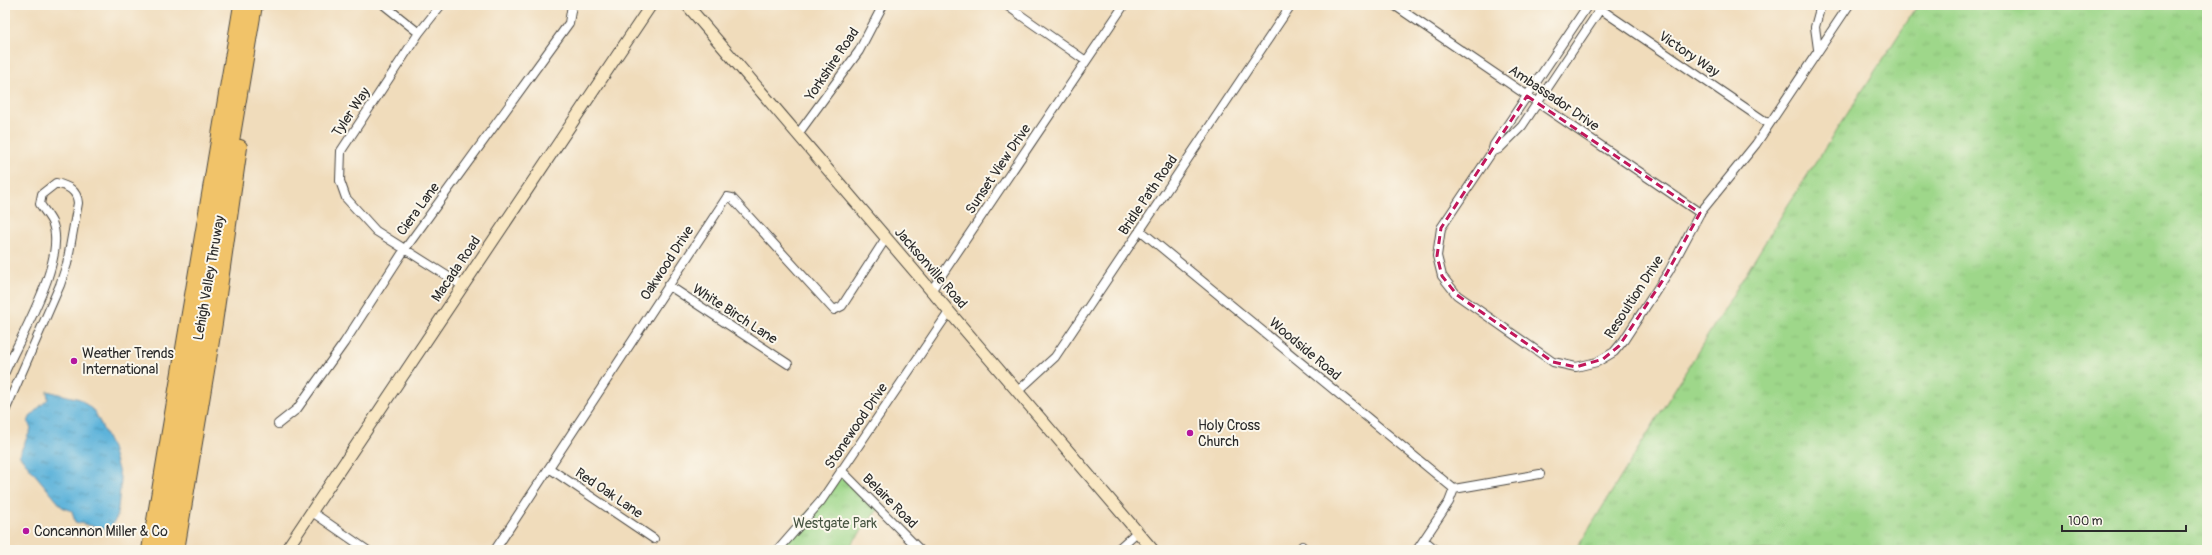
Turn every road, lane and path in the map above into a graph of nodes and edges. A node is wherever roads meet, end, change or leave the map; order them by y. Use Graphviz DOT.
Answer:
graph roads {
  1 [pos="241,5"];
  2 [pos="256,5"];
  3 [pos="384,5"];
  4 [pos="441,5"];
  5 [pos="572,5"];
  6 [pos="652,5"];
  7 [pos="687,5"];
  8 [pos="883,5"];
  9 [pos="1006,5"];
  10 [pos="1124,5"];
  11 [pos="1292,5"];
  12 [pos="1394,5"];
  13 [pos="1588,5"];
  14 [pos="1821,5"];
  15 [pos="1849,5"];
  16 [pos="1599,6"];
  17 [pos="420,33"];
  18 [pos="1818,49"];
  19 [pos="1086,61"];
  20 [pos="1527,96"];
  21 [pos="1537,102"];
  22 [pos="1769,124"];
  23 [pos="798,134"];
  24 [pos="1492,152"];
  25 [pos="1700,213"];
  26 [pos="1140,230"];
  27 [pos="886,238"];
  28 [pos="405,249"];
  29 [pos="668,285"];
  30 [pos="463,286"];
  31 [pos="931,291"];
  32 [pos="949,312"];
  33 [pos="788,364"];
  34 [pos="5,372"];
  35 [pos="1017,392"];
  36 [pos="5,411"];
  37 [pos="278,424"];
  38 [pos="549,468"];
  39 [pos="841,470"];
  40 [pos="1540,474"];
  41 [pos="1454,489"];
  42 [pos="312,512"];
  43 [pos="1138,532"];
  44 [pos="654,539"];
  45 [pos="1424,540"];
  46 [pos="177,548"];
  47 [pos="149,550"];
  48 [pos="163,550"];
  49 [pos="286,550"];
  50 [pos="367,550"];
  51 [pos="495,550"];
  52 [pos="778,550"];
  53 [pos="920,550"];
  54 [pos="1117,550"];
  55 [pos="1153,550"];
  56 [pos="1417,550"];
  57 [pos="1436,550"];
  1 -- 47 [label="highway, Lehigh Valley Thruway"];
  2 -- 46 [label="highway"];
  2 -- 48 [label="highway, Lehigh Valley Thruway"];
  3 -- 17 [label="street"];
  4 -- 17 [label="street, Tyler Way"];
  5 -- 28 [label="street, Ciera Lane"];
  6 -- 30 [label="street, Macada Road"];
  7 -- 23 [label="street, Jacksonville Road"];
  8 -- 23 [label="street, Yorkshire Road"];
  9 -- 19 [label="street"];
  10 -- 19 [label="street, Sunset View Drive"];
  11 -- 26 [label="street, Bridle Path Road"];
  12 -- 20 [label="street, Ambassador Drive"];
  13 -- 20 [label="street, Resoultion Drive"];
  14 -- 18 [label="street"];
  15 -- 18 [label="street, Resoultion Drive"];
  16 -- 21 [label="street, Resoultion Drive"];
  16 -- 22 [label="street, Victory Way"];
  17 -- 28 [label="street, Tyler Way"];
  18 -- 22 [label="street, Resoultion Drive"];
  19 -- 31 [label="street, Sunset View Drive"];
  20 -- 21 [label="street, Ambassador Drive"];
  20 -- 24 [label="street, Resoultion Drive"];
  21 -- 24 [label="street, Resoultion Drive"];
  21 -- 25 [label="street, Ambassador Drive"];
  22 -- 25 [label="street, Resoultion Drive"];
  23 -- 27 [label="street, Jacksonville Road"];
  24 -- 25 [label="street, Resoultion Drive"];
  26 -- 35 [label="street, Bridle Path Road"];
  26 -- 41 [label="street, Woodside Road"];
  27 -- 29 [label="street, Oakwood Drive"];
  27 -- 31 [label="street, Jacksonville Road"];
  28 -- 30 [label="street, Tyler Way"];
  28 -- 37 [label="street, Ciera Lane"];
  29 -- 33 [label="street, White Birch Lane"];
  29 -- 38 [label="street, Oakwood Drive"];
  30 -- 42 [label="street, Macada Road"];
  31 -- 32 [label="street, Jacksonville Road"];
  32 -- 35 [label="street, Jacksonville Road"];
  32 -- 39 [label="street, Stonewood Drive"];
  34 -- 36 [label="street"];
  35 -- 43 [label="street, Jacksonville Road"];
  38 -- 44 [label="street, Red Oak Lane"];
  38 -- 51 [label="street, Oakwood Drive"];
  39 -- 52 [label="street, Stonewood Drive"];
  39 -- 53 [label="street, Belaire Road"];
  40 -- 41 [label="street"];
  41 -- 45 [label="street"];
  42 -- 49 [label="street, Macada Road"];
  42 -- 50 [label="street"];
  43 -- 54 [label="street"];
  43 -- 55 [label="street, Jacksonville Road"];
  45 -- 56 [label="street"];
  45 -- 57 [label="street"];
}
